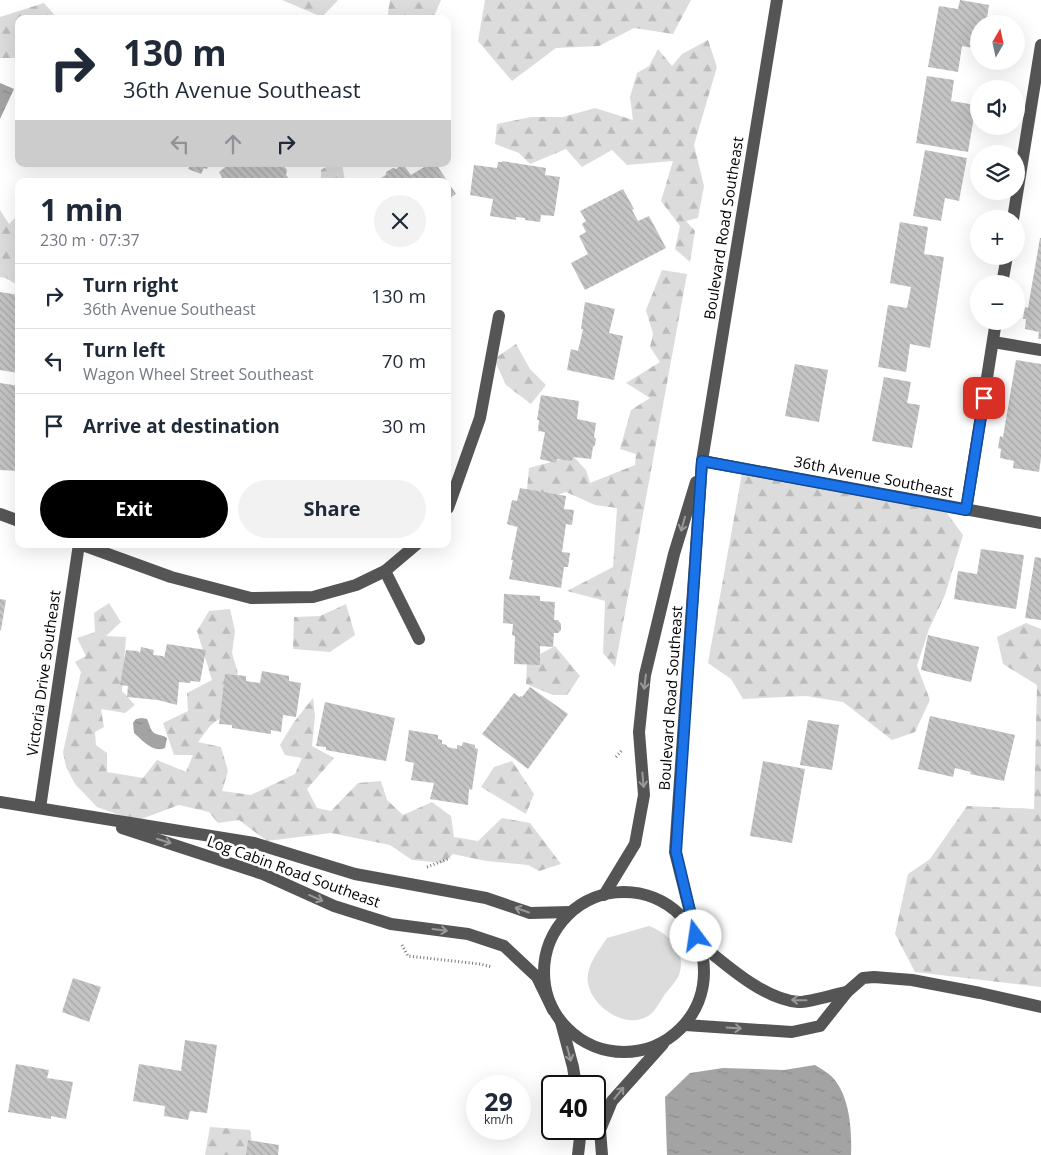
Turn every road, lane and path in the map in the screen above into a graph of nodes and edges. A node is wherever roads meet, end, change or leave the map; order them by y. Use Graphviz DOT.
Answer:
graph roads {
  1 [pos="777,0"];
  2 [pos="1041,45"];
  3 [pos="1014,210"];
  4 [pos="499,316"];
  5 [pos="995,330"];
  6 [pos="993,342"];
  7 [pos="1041,350"];
  8 [pos="702,461"];
  9 [pos="451,500"];
  10 [pos="966,510"];
  11 [pos="0,514"];
  12 [pos="15,520"];
  13 [pos="1041,523"];
  14 [pos="78,548"];
  15 [pos="90,548"];
  16 [pos="412,548"];
  17 [pos="385,571"];
  18 [pos="419,639"];
  19 [pos="0,802"];
  20 [pos="40,808"];
  21 [pos="84,815"];
  22 [pos="604,895"];
  23 [pos="570,912"];
  24 [pos="391,924"];
  25 [pos="698,939"];
  26 [pos="492,967"];
  27 [pos="847,992"];
  28 [pos="1041,1007"];
  29 [pos="553,1010"];
  30 [pos="561,1022"];
  31 [pos="685,1025"];
  32 [pos="664,1042"];
  33 [pos="574,1075"];
  34 [pos="580,1140"];
  35 [pos="578,1155"];
  36 [pos="602,1155"];
  1 -- 8 [label="street, Boulevard Road Southeast"];
  2 -- 3 [label="street"];
  4 -- 9 [label="street"];
  5 -- 6 [label="street"];
  6 -- 7 [label="street"];
  6 -- 10 [label="street"];
  8 -- 10 [label="street, 36th Avenue Southeast"];
  8 -- 22 [label="street, Boulevard Road Southeast, one-way"];
  8 -- 25 [label="street, Boulevard Road Southeast"];
  10 -- 13 [label="street, 36th Avenue Southeast"];
  11 -- 12 [label="street"];
  14 -- 20 [label="street, Victoria Drive Southeast"];
  15 -- 17 [label="street"];
  16 -- 17 [label="street"];
  17 -- 18 [label="street"];
  19 -- 20 [label="street, Log Cabin Road Southeast"];
  20 -- 21 [label="street, Log Cabin Road Southeast"];
  23 -- 21 [label="street, Log Cabin Road Southeast, one-way"];
  21 -- 24 [label="street, Log Cabin Road Southeast, one-way"];
  22 -- 23 [label="street"];
  22 -- 25 [label="street"];
  23 -- 29 [label="street"];
  24 -- 26 [label="path"];
  24 -- 29 [label="street, Log Cabin Road Southeast, one-way"];
  27 -- 25 [label="street, one-way"];
  25 -- 31 [label="street"];
  27 -- 28 [label="street"];
  31 -- 27 [label="street, one-way"];
  29 -- 30 [label="street"];
  30 -- 32 [label="street"];
  30 -- 33 [label="street, one-way"];
  31 -- 32 [label="street"];
  36 -- 32 [label="street, one-way"];
  34 -- 35 [label="street"];
}
